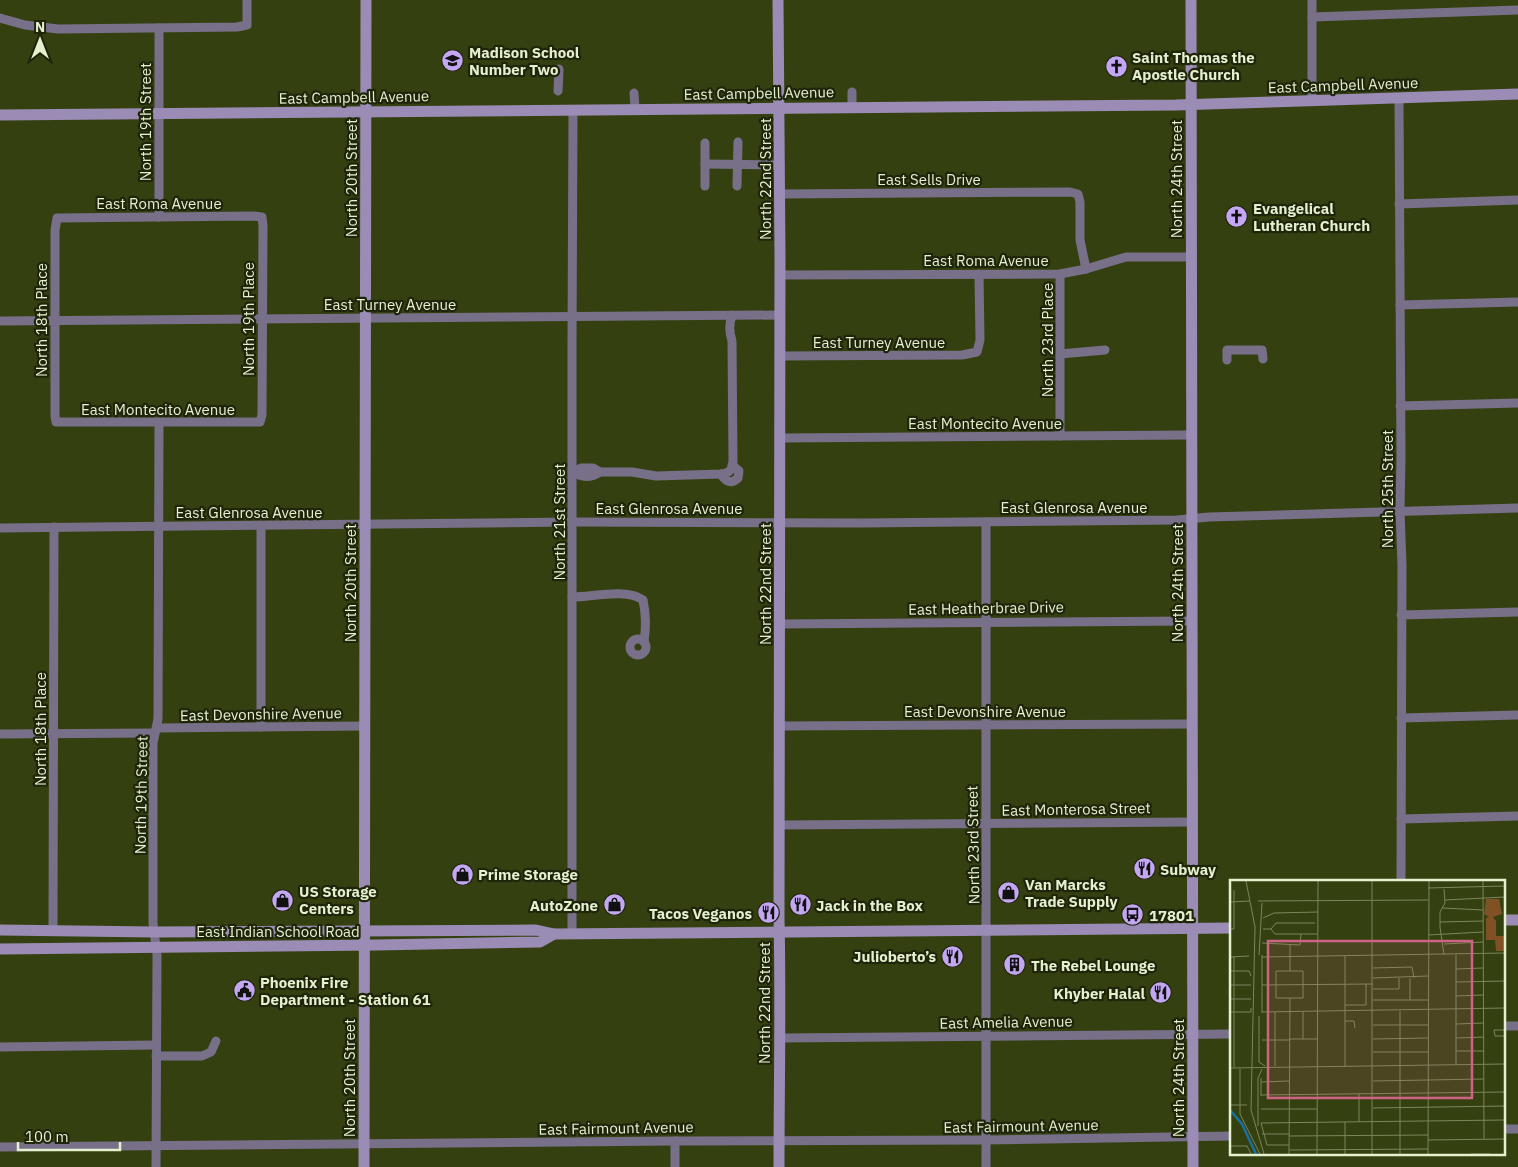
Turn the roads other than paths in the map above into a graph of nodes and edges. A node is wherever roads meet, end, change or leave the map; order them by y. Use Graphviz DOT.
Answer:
graph roads {
  1 [pos="247,0"];
  2 [pos="366,0"];
  3 [pos="778,0"];
  4 [pos="1191,0"];
  5 [pos="1312,0"];
  6 [pos="1518,10"];
  7 [pos="1312,17"];
  8 [pos="0,18"];
  9 [pos="159,28"];
  10 [pos="559,70"];
  11 [pos="558,91"];
  12 [pos="852,92"];
  13 [pos="634,93"];
  14 [pos="1518,94"];
  15 [pos="1399,98"];
  16 [pos="1312,101"];
  17 [pos="1191,104"];
  18 [pos="852,107"];
  19 [pos="779,108"];
  20 [pos="635,109"];
  21 [pos="574,110"];
  22 [pos="366,112"];
  23 [pos="159,114"];
  24 [pos="0,115"];
  25 [pos="705,142"];
  26 [pos="738,142"];
  27 [pos="705,164"];
  28 [pos="737,165"];
  29 [pos="780,165"];
  30 [pos="705,186"];
  31 [pos="737,186"];
  32 [pos="780,194"];
  33 [pos="1518,200"];
  34 [pos="1399,204"];
  35 [pos="158,217"];
  36 [pos="262,217"];
  37 [pos="57,218"];
  38 [pos="1191,256"];
  39 [pos="1086,269"];
  40 [pos="979,274"];
  41 [pos="1060,274"];
  42 [pos="780,275"];
  43 [pos="1518,302"];
  44 [pos="1400,306"];
  45 [pos="732,315"];
  46 [pos="780,315"];
  47 [pos="572,317"];
  48 [pos="366,318"];
  49 [pos="262,319"];
  50 [pos="0,321"];
  51 [pos="55,321"];
  52 [pos="1105,350"];
  53 [pos="1060,354"];
  54 [pos="780,356"];
  55 [pos="1263,359"];
  56 [pos="1227,360"];
  57 [pos="1518,403"];
  58 [pos="1400,406"];
  59 [pos="56,422"];
  60 [pos="260,422"];
  61 [pos="159,423"];
  62 [pos="1191,435"];
  63 [pos="1060,436"];
  64 [pos="780,438"];
  65 [pos="572,472"];
  66 [pos="1518,508"];
  67 [pos="1400,511"];
  68 [pos="1192,520"];
  69 [pos="572,522"];
  70 [pos="780,522"];
  71 [pos="986,522"];
  72 [pos="365,525"];
  73 [pos="158,526"];
  74 [pos="261,526"];
  75 [pos="54,527"];
  76 [pos="0,528"];
  77 [pos="572,597"];
  78 [pos="1518,612"];
  79 [pos="1401,615"];
  80 [pos="1192,621"];
  81 [pos="986,622"];
  82 [pos="780,624"];
  83 [pos="644,642"];
  84 [pos="1518,715"];
  85 [pos="1401,718"];
  86 [pos="1192,724"];
  87 [pos="986,725"];
  88 [pos="365,726"];
  89 [pos="779,726"];
  90 [pos="261,728"];
  91 [pos="156,731"];
  92 [pos="0,734"];
  93 [pos="54,734"];
  94 [pos="1518,816"];
  95 [pos="1401,819"];
  96 [pos="1192,822"];
  97 [pos="986,824"];
  98 [pos="780,825"];
  99 [pos="1401,880"];
  100 [pos="1192,928"];
  101 [pos="1230,928"];
  102 [pos="0,930"];
  103 [pos="53,930"];
  104 [pos="365,930"];
  105 [pos="987,930"];
  106 [pos="154,932"];
  107 [pos="780,932"];
  108 [pos="554,934"];
  109 [pos="572,934"];
  110 [pos="364,946"];
  111 [pos="156,947"];
  112 [pos="0,949"];
  113 [pos="1193,1034"];
  114 [pos="1230,1034"];
  115 [pos="986,1036"];
  116 [pos="780,1038"];
  117 [pos="216,1041"];
  118 [pos="156,1045"];
  119 [pos="0,1046"];
  120 [pos="156,1056"];
  121 [pos="1230,1136"];
  122 [pos="1193,1137"];
  123 [pos="986,1140"];
  124 [pos="675,1141"];
  125 [pos="779,1141"];
  126 [pos="364,1144"];
  127 [pos="156,1146"];
  128 [pos="0,1147"];
  129 [pos="156,1167"];
  130 [pos="364,1167"];
  131 [pos="675,1167"];
  132 [pos="779,1167"];
  133 [pos="986,1167"];
  134 [pos="1193,1167"];
  1 -- 9 [label="street"];
  2 -- 22 [label="street, North 20th Street"];
  3 -- 19 [label="street, North 22nd Street"];
  4 -- 17 [label="street, North 24th Street"];
  5 -- 7 [label="street"];
  6 -- 7 [label="street"];
  7 -- 16 [label="street"];
  8 -- 9 [label="street"];
  9 -- 23 [label="street, North 19th Street"];
  10 -- 11 [label="street"];
  12 -- 18 [label="street"];
  13 -- 20 [label="street"];
  14 -- 15 [label="street, East Campbell Avenue"];
  15 -- 16 [label="street, East Campbell Avenue"];
  15 -- 34 [label="street, North 25th Street"];
  16 -- 17 [label="street, East Campbell Avenue"];
  17 -- 18 [label="street, East Campbell Avenue"];
  17 -- 38 [label="street, North 24th Street"];
  18 -- 19 [label="street, East Campbell Avenue"];
  19 -- 20 [label="street, East Campbell Avenue"];
  19 -- 29 [label="street, North 22nd Street"];
  20 -- 21 [label="street, East Campbell Avenue"];
  21 -- 22 [label="street, East Campbell Avenue"];
  21 -- 47 [label="street, North 21st Street"];
  22 -- 23 [label="street, East Campbell Avenue"];
  22 -- 48 [label="street, North 20th Street"];
  23 -- 24 [label="street, East Campbell Avenue"];
  23 -- 35 [label="street, North 19th Street"];
  25 -- 27 [label="street"];
  26 -- 28 [label="street"];
  27 -- 28 [label="street"];
  27 -- 30 [label="street"];
  28 -- 29 [label="street"];
  28 -- 31 [label="street"];
  29 -- 32 [label="street, North 22nd Street"];
  32 -- 39 [label="street, East Sells Drive"];
  32 -- 42 [label="street, North 22nd Street"];
  33 -- 34 [label="street"];
  34 -- 44 [label="street, North 25th Street"];
  35 -- 36 [label="street, East Roma Avenue"];
  35 -- 37 [label="street, East Roma Avenue"];
  36 -- 49 [label="street, North 19th Place"];
  37 -- 51 [label="street, North 18th Place"];
  38 -- 39 [label="street, East Roma Avenue"];
  38 -- 62 [label="street, North 24th Street"];
  39 -- 41 [label="street, East Roma Avenue"];
  40 -- 41 [label="street, East Roma Avenue"];
  40 -- 42 [label="street, East Roma Avenue"];
  40 -- 54 [label="street, East Turney Avenue"];
  41 -- 53 [label="street, North 23rd Place"];
  42 -- 46 [label="street, North 22nd Street"];
  43 -- 44 [label="street"];
  44 -- 58 [label="street, North 25th Street"];
  45 -- 46 [label="street, East Turney Avenue"];
  45 -- 47 [label="street, East Turney Avenue"];
  45 -- 65 [label="street"];
  46 -- 54 [label="street, North 22nd Street"];
  47 -- 48 [label="street, East Turney Avenue"];
  47 -- 65 [label="street, North 21st Street"];
  48 -- 49 [label="street, East Turney Avenue"];
  48 -- 72 [label="street, North 20th Street"];
  49 -- 51 [label="street, East Turney Avenue"];
  49 -- 60 [label="street, North 19th Place"];
  50 -- 51 [label="street, East Turney Avenue"];
  51 -- 59 [label="street, North 18th Place"];
  52 -- 53 [label="street"];
  53 -- 63 [label="street, North 23rd Place"];
  54 -- 64 [label="street, North 22nd Street"];
  55 -- 56 [label="street"];
  57 -- 58 [label="street"];
  58 -- 67 [label="street, North 25th Street"];
  59 -- 61 [label="street, East Montecito Avenue"];
  60 -- 61 [label="street, East Montecito Avenue"];
  61 -- 73 [label="street, North 19th Street"];
  62 -- 63 [label="street, East Montecito Avenue"];
  62 -- 68 [label="street, North 24th Street"];
  63 -- 64 [label="street, East Montecito Avenue"];
  64 -- 70 [label="street, North 22nd Street"];
  65 -- 69 [label="street, North 21st Street"];
  66 -- 67 [label="street, East Glenrosa Avenue"];
  67 -- 68 [label="street, East Glenrosa Avenue"];
  67 -- 79 [label="street, North 25th Street"];
  68 -- 71 [label="street, East Glenrosa Avenue"];
  68 -- 80 [label="street, North 24th Street"];
  69 -- 70 [label="street, East Glenrosa Avenue"];
  69 -- 72 [label="street, East Glenrosa Avenue"];
  69 -- 77 [label="street, North 21st Street"];
  70 -- 71 [label="street, East Glenrosa Avenue"];
  70 -- 82 [label="street, North 22nd Street"];
  71 -- 81 [label="street, North 23rd Street"];
  72 -- 74 [label="street, East Glenrosa Avenue"];
  72 -- 88 [label="street, North 20th Street"];
  73 -- 74 [label="street, East Glenrosa Avenue"];
  73 -- 75 [label="street, East Glenrosa Avenue"];
  73 -- 91 [label="street, North 19th Street"];
  74 -- 90 [label="street"];
  75 -- 76 [label="street, East Glenrosa Avenue"];
  75 -- 93 [label="street, North 18th Place"];
  77 -- 83 [label="street"];
  77 -- 109 [label="street, North 21st Street"];
  78 -- 79 [label="street"];
  79 -- 85 [label="street, North 25th Street"];
  80 -- 81 [label="street, East Heatherbrae Drive"];
  80 -- 86 [label="street, North 24th Street"];
  81 -- 82 [label="street, East Heatherbrae Drive"];
  81 -- 87 [label="street, North 23rd Street"];
  82 -- 89 [label="street, North 22nd Street"];
  84 -- 85 [label="street"];
  85 -- 95 [label="street, North 25th Street"];
  86 -- 87 [label="street, East Devonshire Avenue"];
  86 -- 96 [label="street, North 24th Street"];
  87 -- 89 [label="street, East Devonshire Avenue"];
  87 -- 97 [label="street, North 23rd Street"];
  88 -- 90 [label="street, East Devonshire Avenue"];
  88 -- 104 [label="street, North 20th Street"];
  89 -- 98 [label="street, North 22nd Street"];
  90 -- 91 [label="street, East Devonshire Avenue"];
  91 -- 93 [label="street, East Devonshire Avenue"];
  91 -- 106 [label="street, North 19th Street"];
  92 -- 93 [label="street, East Devonshire Avenue"];
  93 -- 103 [label="street, North 18th Place"];
  94 -- 95 [label="street"];
  95 -- 99 [label="street, North 25th Street"];
  96 -- 97 [label="street, East Monterosa Street"];
  96 -- 100 [label="street, North 24th Street"];
  97 -- 98 [label="street, East Monterosa Street"];
  97 -- 105 [label="street, North 23rd Street"];
  98 -- 107 [label="street, North 22nd Street"];
  100 -- 101 [label="street, East Indian School Road"];
  100 -- 105 [label="street, East Indian School Road"];
  100 -- 113 [label="street, North 24th Street"];
  102 -- 103 [label="street, East Indian School Road"];
  103 -- 106 [label="street, East Indian School Road"];
  104 -- 106 [label="street, East Indian School Road"];
  104 -- 108 [label="street, East Indian School Road"];
  104 -- 110 [label="street, North 20th Street"];
  105 -- 107 [label="street, East Indian School Road"];
  105 -- 115 [label="street, North 23rd Street"];
  106 -- 111 [label="street, North 19th Street"];
  107 -- 109 [label="street, East Indian School Road"];
  107 -- 116 [label="street, North 22nd Street"];
  108 -- 109 [label="street, East Indian School Road"];
  108 -- 110 [label="street, East Indian School Road"];
  110 -- 111 [label="street, East Indian School Road"];
  110 -- 126 [label="street, North 20th Street"];
  111 -- 112 [label="street, East Indian School Road"];
  111 -- 118 [label="street, North 19th Street"];
  113 -- 114 [label="street, East Amelia Avenue"];
  113 -- 115 [label="street, East Amelia Avenue"];
  113 -- 122 [label="street, North 24th Street"];
  115 -- 116 [label="street, East Amelia Avenue"];
  115 -- 123 [label="street, North 23rd Street"];
  116 -- 125 [label="street, North 22nd Street"];
  117 -- 120 [label="street"];
  118 -- 119 [label="street"];
  118 -- 120 [label="street, North 19th Street"];
  120 -- 127 [label="street, North 19th Street"];
  121 -- 122 [label="street, East Fairmount Avenue"];
  122 -- 123 [label="street, East Fairmount Avenue"];
  122 -- 134 [label="street, North 24th Street"];
  123 -- 125 [label="street, East Fairmount Avenue"];
  123 -- 133 [label="street, North 23rd Street"];
  124 -- 125 [label="street, East Fairmount Avenue"];
  124 -- 126 [label="street, East Fairmount Avenue"];
  124 -- 131 [label="street"];
  125 -- 132 [label="street, North 22nd Street"];
  126 -- 127 [label="street, East Fairmount Avenue"];
  126 -- 130 [label="street, North 20th Street"];
  127 -- 128 [label="street, East Fairmount Avenue"];
  127 -- 129 [label="street, North 19th Street"];
}
